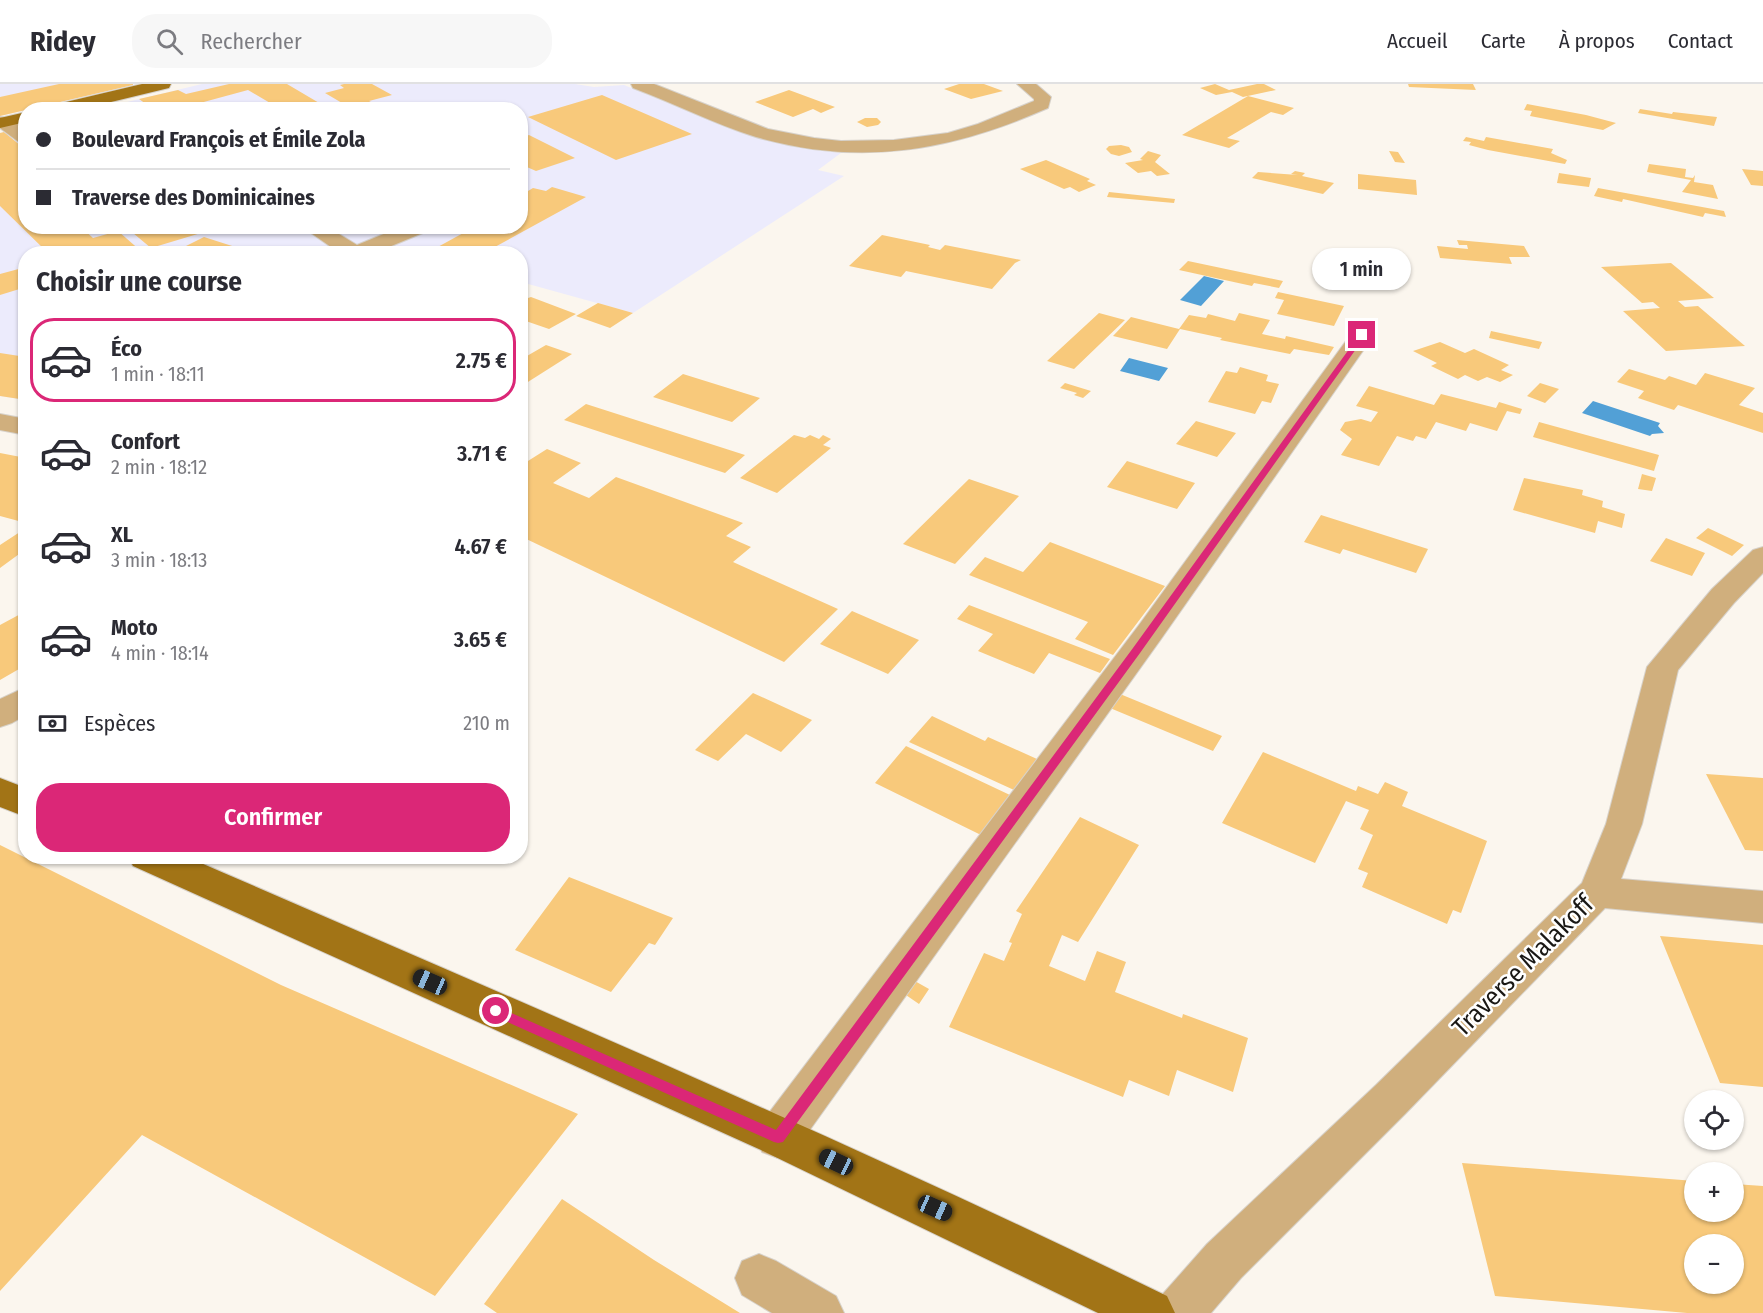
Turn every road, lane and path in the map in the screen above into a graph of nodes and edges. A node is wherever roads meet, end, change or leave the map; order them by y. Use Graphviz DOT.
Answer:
graph roads {
  1 [pos="163,84"];
  2 [pos="639,84"];
  3 [pos="1025,84"];
  4 [pos="88,102"];
  5 [pos="18,119"];
  6 [pos="1,122"];
  7 [pos="18,134"];
  8 [pos="325,234"];
  9 [pos="403,234"];
  10 [pos="345,246"];
  11 [pos="374,246"];
  12 [pos="1362,335"];
  13 [pos="0,422"];
  14 [pos="18,425"];
  15 [pos="1763,556"];
  16 [pos="18,704"];
  17 [pos="0,715"];
  18 [pos="0,792"];
  19 [pos="18,800"];
  20 [pos="164,864"];
  21 [pos="1597,892"];
  22 [pos="1763,907"];
  23 [pos="778,1137"];
  24 [pos="759,1278"];
  25 [pos="819,1313"];
  26 [pos="1150,1313"];
  27 [pos="1178,1313"];
  1 -- 4 [label="main road"];
  2 -- 3 [label="street"];
  5 -- 6 [label="main road"];
  6 -- 7 [label="street"];
  8 -- 10 [label="street"];
  9 -- 11 [label="street"];
  12 -- 23 [label="street"];
  13 -- 14 [label="street"];
  15 -- 21 [label="street, Traverse Malakoff"];
  16 -- 17 [label="street"];
  18 -- 19 [label="main road"];
  20 -- 23 [label="main road"];
  21 -- 22 [label="street"];
  21 -- 27 [label="street, Traverse Malakoff"];
  23 -- 26 [label="main road"];
  24 -- 25 [label="street"];
}
